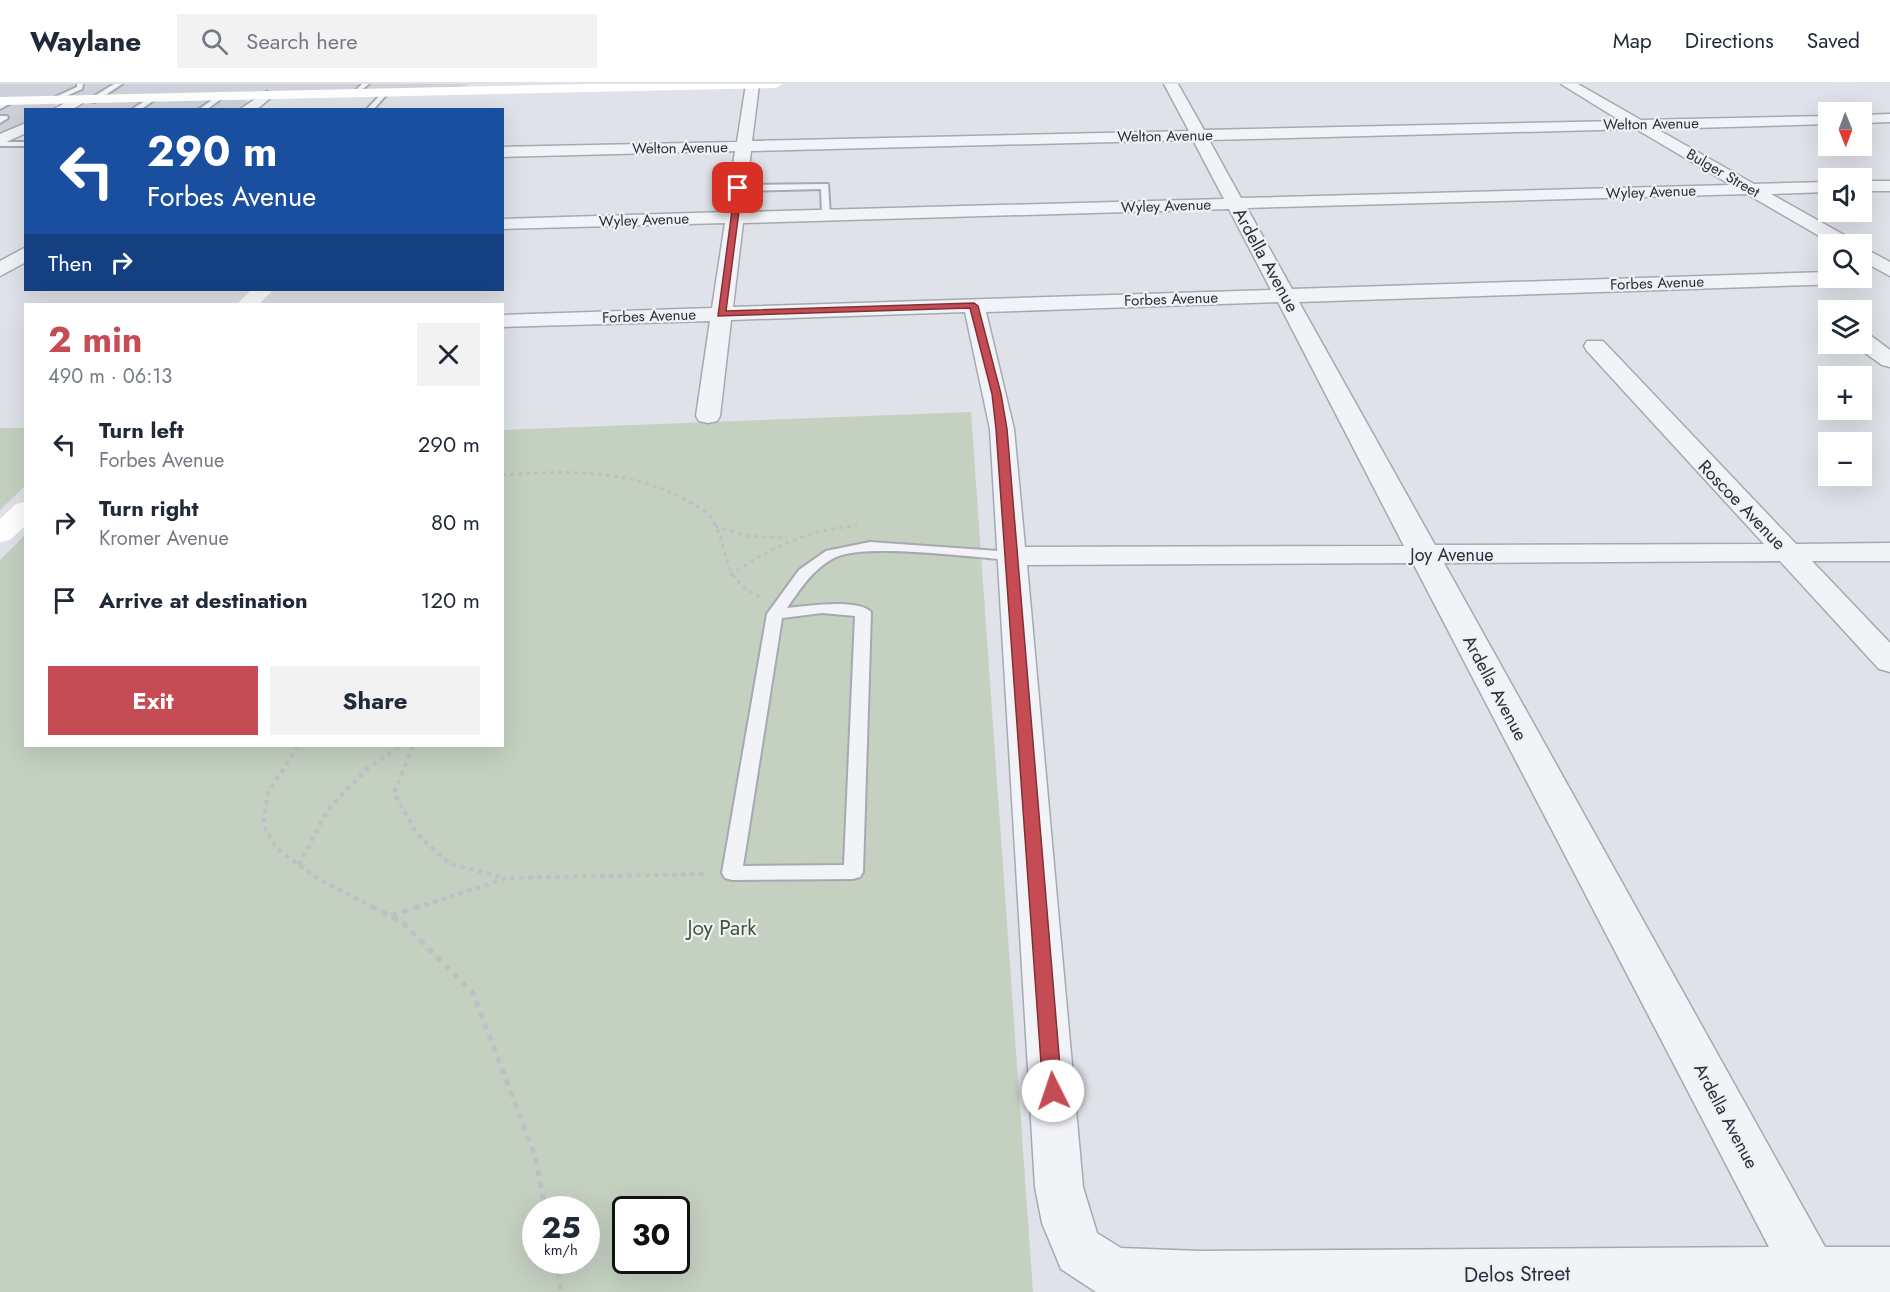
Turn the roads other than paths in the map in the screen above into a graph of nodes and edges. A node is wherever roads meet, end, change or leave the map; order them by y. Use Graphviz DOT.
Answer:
graph roads {
  1 [pos="80,84"];
  2 [pos="119,84"];
  3 [pos="366,84"];
  4 [pos="776,84"];
  5 [pos="1171,84"];
  6 [pos="1568,84"];
  7 [pos="664,85"];
  8 [pos="752,85"];
  9 [pos="479,87"];
  10 [pos="354,93"];
  11 [pos="385,93"];
  12 [pos="267,95"];
  13 [pos="221,96"];
  14 [pos="153,98"];
  15 [pos="85,100"];
  16 [pos="4,103"];
  17 [pos="462,103"];
  18 [pos="57,105"];
  19 [pos="137,108"];
  20 [pos="204,108"];
  21 [pos="249,108"];
  22 [pos="371,108"];
  23 [pos="1890,118"];
  24 [pos="1872,119"];
  25 [pos="1818,120"];
  26 [pos="1639,124"];
  27 [pos="23,134"];
  28 [pos="1199,135"];
  29 [pos="0,142"];
  30 [pos="744,147"];
  31 [pos="504,153"];
  32 [pos="1872,186"];
  33 [pos="1890,186"];
  34 [pos="1818,187"];
  35 [pos="738,188"];
  36 [pos="1751,189"];
  37 [pos="1235,204"];
  38 [pos="826,215"];
  39 [pos="735,218"];
  40 [pos="504,224"];
  41 [pos="1829,234"];
  42 [pos="20,247"];
  43 [pos="1872,259"];
  44 [pos="0,270"];
  45 [pos="1890,270"];
  46 [pos="1890,276"];
  47 [pos="1872,277"];
  48 [pos="1818,279"];
  49 [pos="262,291"];
  50 [pos="1285,296"];
  51 [pos="248,303"];
  52 [pos="974,306"];
  53 [pos="721,314"];
  54 [pos="504,321"];
  55 [pos="1595,346"];
  56 [pos="1872,347"];
  57 [pos="1890,360"];
  58 [pos="708,416"];
  59 [pos="24,512"];
  60 [pos="0,534"];
  61 [pos="1890,552"];
  62 [pos="1788,553"];
  63 [pos="1423,555"];
  64 [pos="1013,556"];
  65 [pos="779,609"];
  66 [pos="1890,662"];
  67 [pos="1890,1273"];
  68 [pos="1816,1283"];
  1 -- 18 [label="lane"];
  2 -- 15 [label="lane"];
  3 -- 10 [label="lane"];
  4 -- 8 [label="main road"];
  5 -- 28 [label="street, Ardella Avenue"];
  6 -- 26 [label="street, Bulger Street"];
  7 -- 8 [label="main road"];
  7 -- 9 [label="main road"];
  8 -- 30 [label="street"];
  9 -- 11 [label="main road"];
  9 -- 17 [label="main road"];
  10 -- 11 [label="main road"];
  10 -- 12 [label="main road"];
  11 -- 22 [label="lane"];
  12 -- 13 [label="main road"];
  12 -- 21 [label="street"];
  13 -- 14 [label="main road"];
  13 -- 20 [label="lane"];
  14 -- 15 [label="main road"];
  14 -- 19 [label="lane"];
  15 -- 18 [label="street"];
  16 -- 18 [label="main road"];
  23 -- 24 [label="street"];
  25 -- 26 [label="street, Welton Avenue"];
  26 -- 28 [label="street, Welton Avenue"];
  26 -- 36 [label="street, Bulger Street"];
  27 -- 29 [label="street"];
  28 -- 30 [label="street, Welton Avenue"];
  28 -- 37 [label="street, Ardella Avenue"];
  30 -- 31 [label="street, Welton Avenue"];
  30 -- 35 [label="street"];
  32 -- 33 [label="street"];
  34 -- 36 [label="street, Wyley Avenue"];
  35 -- 38 [label="lane"];
  35 -- 39 [label="street"];
  36 -- 37 [label="street, Wyley Avenue"];
  36 -- 41 [label="street, Bulger Street"];
  37 -- 38 [label="street, Wyley Avenue"];
  37 -- 50 [label="street, Ardella Avenue"];
  38 -- 39 [label="street, Wyley Avenue"];
  39 -- 40 [label="street, Wyley Avenue"];
  39 -- 53 [label="street"];
  42 -- 44 [label="street"];
  43 -- 45 [label="street"];
  46 -- 47 [label="street"];
  48 -- 50 [label="street, Forbes Avenue"];
  49 -- 51 [label="main road"];
  50 -- 52 [label="street, Forbes Avenue"];
  50 -- 63 [label="street, Ardella Avenue"];
  52 -- 53 [label="street, Forbes Avenue"];
  52 -- 64 [label="street"];
  53 -- 54 [label="street, Forbes Avenue"];
  53 -- 58 [label="street"];
  55 -- 62 [label="street, Roscoe Avenue"];
  56 -- 57 [label="street"];
  59 -- 60 [label="main road"];
  61 -- 62 [label="street, Joy Avenue"];
  62 -- 63 [label="street, Joy Avenue"];
  62 -- 66 [label="street, Roscoe Avenue"];
  63 -- 64 [label="street, Joy Avenue"];
  63 -- 68 [label="street, Ardella Avenue"];
  64 -- 65 [label="lane"];
  64 -- 68 [label="street, Delos Street"];
  65 -- 65 [label="lane"];
  67 -- 68 [label="street, Delos Street"];
}
